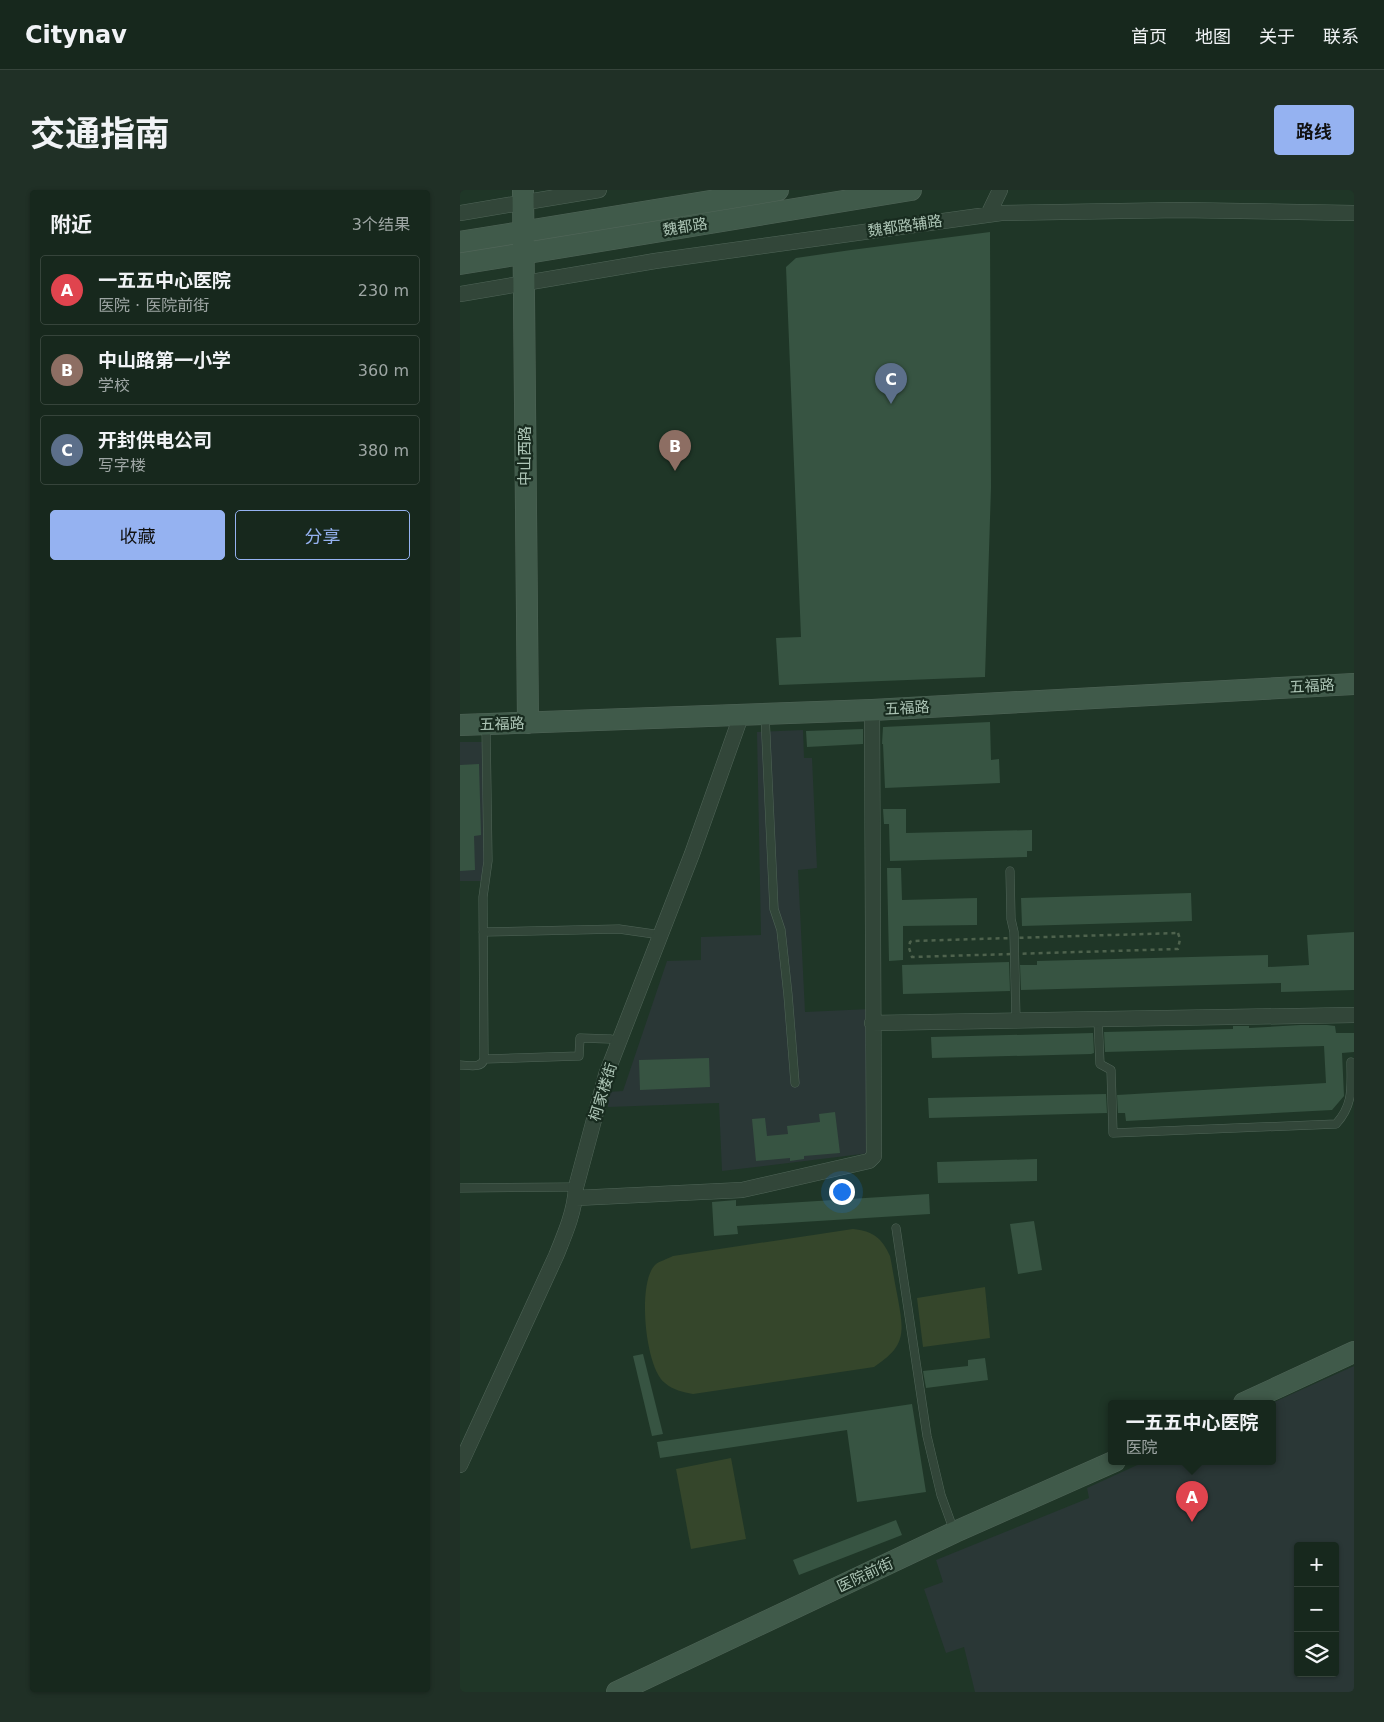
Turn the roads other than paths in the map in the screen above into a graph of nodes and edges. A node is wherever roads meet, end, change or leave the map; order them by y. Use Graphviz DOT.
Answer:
graph roads {
  1 [pos="599,190"];
  2 [pos="778,190"];
  3 [pos="910,190"];
  4 [pos="1000,190"];
  5 [pos="523,196"];
  6 [pos="460,213"];
  7 [pos="1354,213"];
  8 [pos="988,215"];
  9 [pos="524,232"];
  10 [pos="460,242"];
  11 [pos="524,254"];
  12 [pos="460,264"];
  13 [pos="524,283"];
  14 [pos="460,294"];
  15 [pos="1354,684"];
  16 [pos="872,710"];
  17 [pos="764,715"];
  18 [pos="741,716"];
  19 [pos="528,723"];
  20 [pos="460,725"];
  21 [pos="486,725"];
  22 [pos="1010,871"];
  23 [pos="483,932"];
  24 [pos="661,934"];
  25 [pos="1354,1015"];
  26 [pos="1098,1019"];
  27 [pos="1016,1020"];
  28 [pos="872,1023"];
  29 [pos="620,1041"];
  30 [pos="484,1059"];
  31 [pos="1350,1062"];
  32 [pos="460,1065"];
  33 [pos="795,1083"];
  34 [pos="460,1188"];
  35 [pos="576,1192"];
  36 [pos="896,1228"];
  37 [pos="1354,1352"];
  38 [pos="1250,1400"];
  39 [pos="1108,1464"];
  40 [pos="460,1465"];
  41 [pos="955,1532"];
  42 [pos="617,1692"];
  1 -- 5 [label="street"];
  2 -- 9 [label="street, 魏都路"];
  3 -- 11 [label="street, 魏都路"];
  4 -- 8 [label="street"];
  5 -- 6 [label="street"];
  5 -- 9 [label="street, 中山西路"];
  7 -- 8 [label="street, 魏都路辅路"];
  8 -- 13 [label="street, 魏都路辅路"];
  9 -- 10 [label="street, 魏都路"];
  9 -- 11 [label="street, 中山西路"];
  11 -- 12 [label="street, 魏都路"];
  11 -- 13 [label="street, 中山西路"];
  13 -- 14 [label="street, 魏都路辅路"];
  13 -- 19 [label="street, 中山西路"];
  15 -- 16 [label="street, 五福路"];
  16 -- 17 [label="street, 五福路"];
  16 -- 28 [label="street"];
  17 -- 18 [label="street, 五福路"];
  17 -- 33 [label="lane"];
  18 -- 19 [label="street, 五福路"];
  18 -- 24 [label="street, 柯家楼街"];
  19 -- 21 [label="street, 五福路"];
  20 -- 21 [label="street, 五福路"];
  21 -- 23 [label="lane"];
  22 -- 27 [label="lane"];
  23 -- 24 [label="lane"];
  23 -- 30 [label="lane"];
  24 -- 29 [label="street, 柯家楼街"];
  25 -- 26 [label="street"];
  26 -- 27 [label="street"];
  26 -- 31 [label="lane"];
  27 -- 28 [label="street"];
  28 -- 35 [label="street"];
  29 -- 30 [label="lane"];
  29 -- 35 [label="street, 柯家楼街"];
  30 -- 32 [label="lane"];
  34 -- 35 [label="lane"];
  35 -- 40 [label="street, 柯家楼街"];
  36 -- 41 [label="lane"];
  37 -- 38 [label="street"];
  39 -- 41 [label="street, 医院前街"];
  41 -- 42 [label="street, 医院前街"];
}
